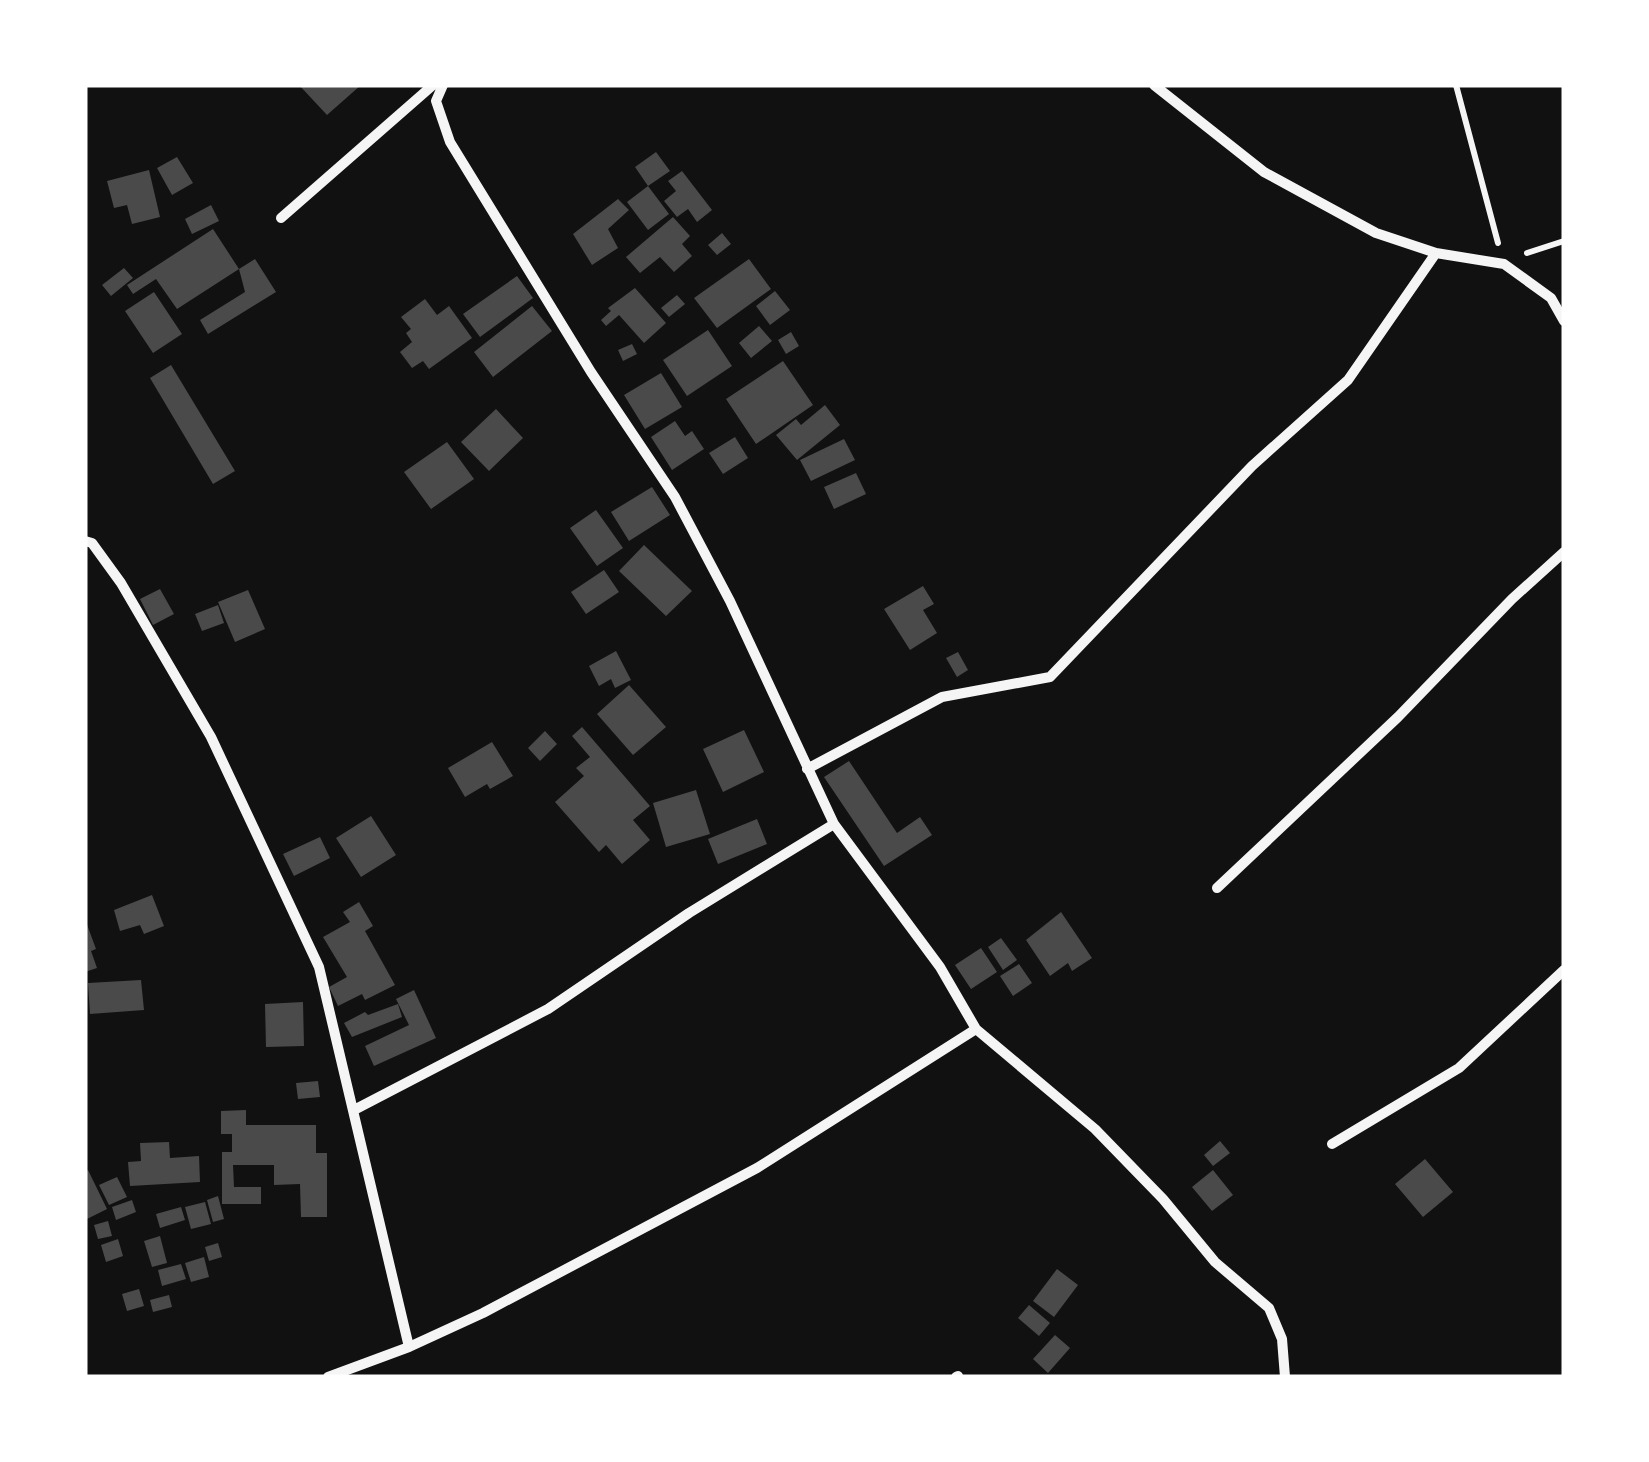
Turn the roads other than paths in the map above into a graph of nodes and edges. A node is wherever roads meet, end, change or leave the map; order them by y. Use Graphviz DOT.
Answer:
graph roads {
  1 [pos="434,85"];
  2 [pos="443,85"];
  3 [pos="1154,85"];
  4 [pos="281,218"];
  5 [pos="1436,253"];
  6 [pos="1564,320"];
  7 [pos="85,541"];
  8 [pos="1564,552"];
  9 [pos="806,769"];
  10 [pos="834,824"];
  11 [pos="1217,888"];
  12 [pos="1564,970"];
  13 [pos="976,1029"];
  14 [pos="354,1110"];
  15 [pos="1332,1144"];
  16 [pos="409,1347"];
  17 [pos="328,1377"];
  18 [pos="1285,1377"];
  1 -- 4 [label="street"];
  2 -- 9 [label="street"];
  3 -- 5 [label="street"];
  5 -- 6 [label="street"];
  5 -- 9 [label="street"];
  7 -- 14 [label="street"];
  8 -- 11 [label="street"];
  9 -- 10 [label="street"];
  10 -- 13 [label="street"];
  10 -- 14 [label="street"];
  12 -- 15 [label="street"];
  13 -- 16 [label="street"];
  13 -- 18 [label="street"];
  14 -- 16 [label="street"];
  16 -- 17 [label="street"];
}
